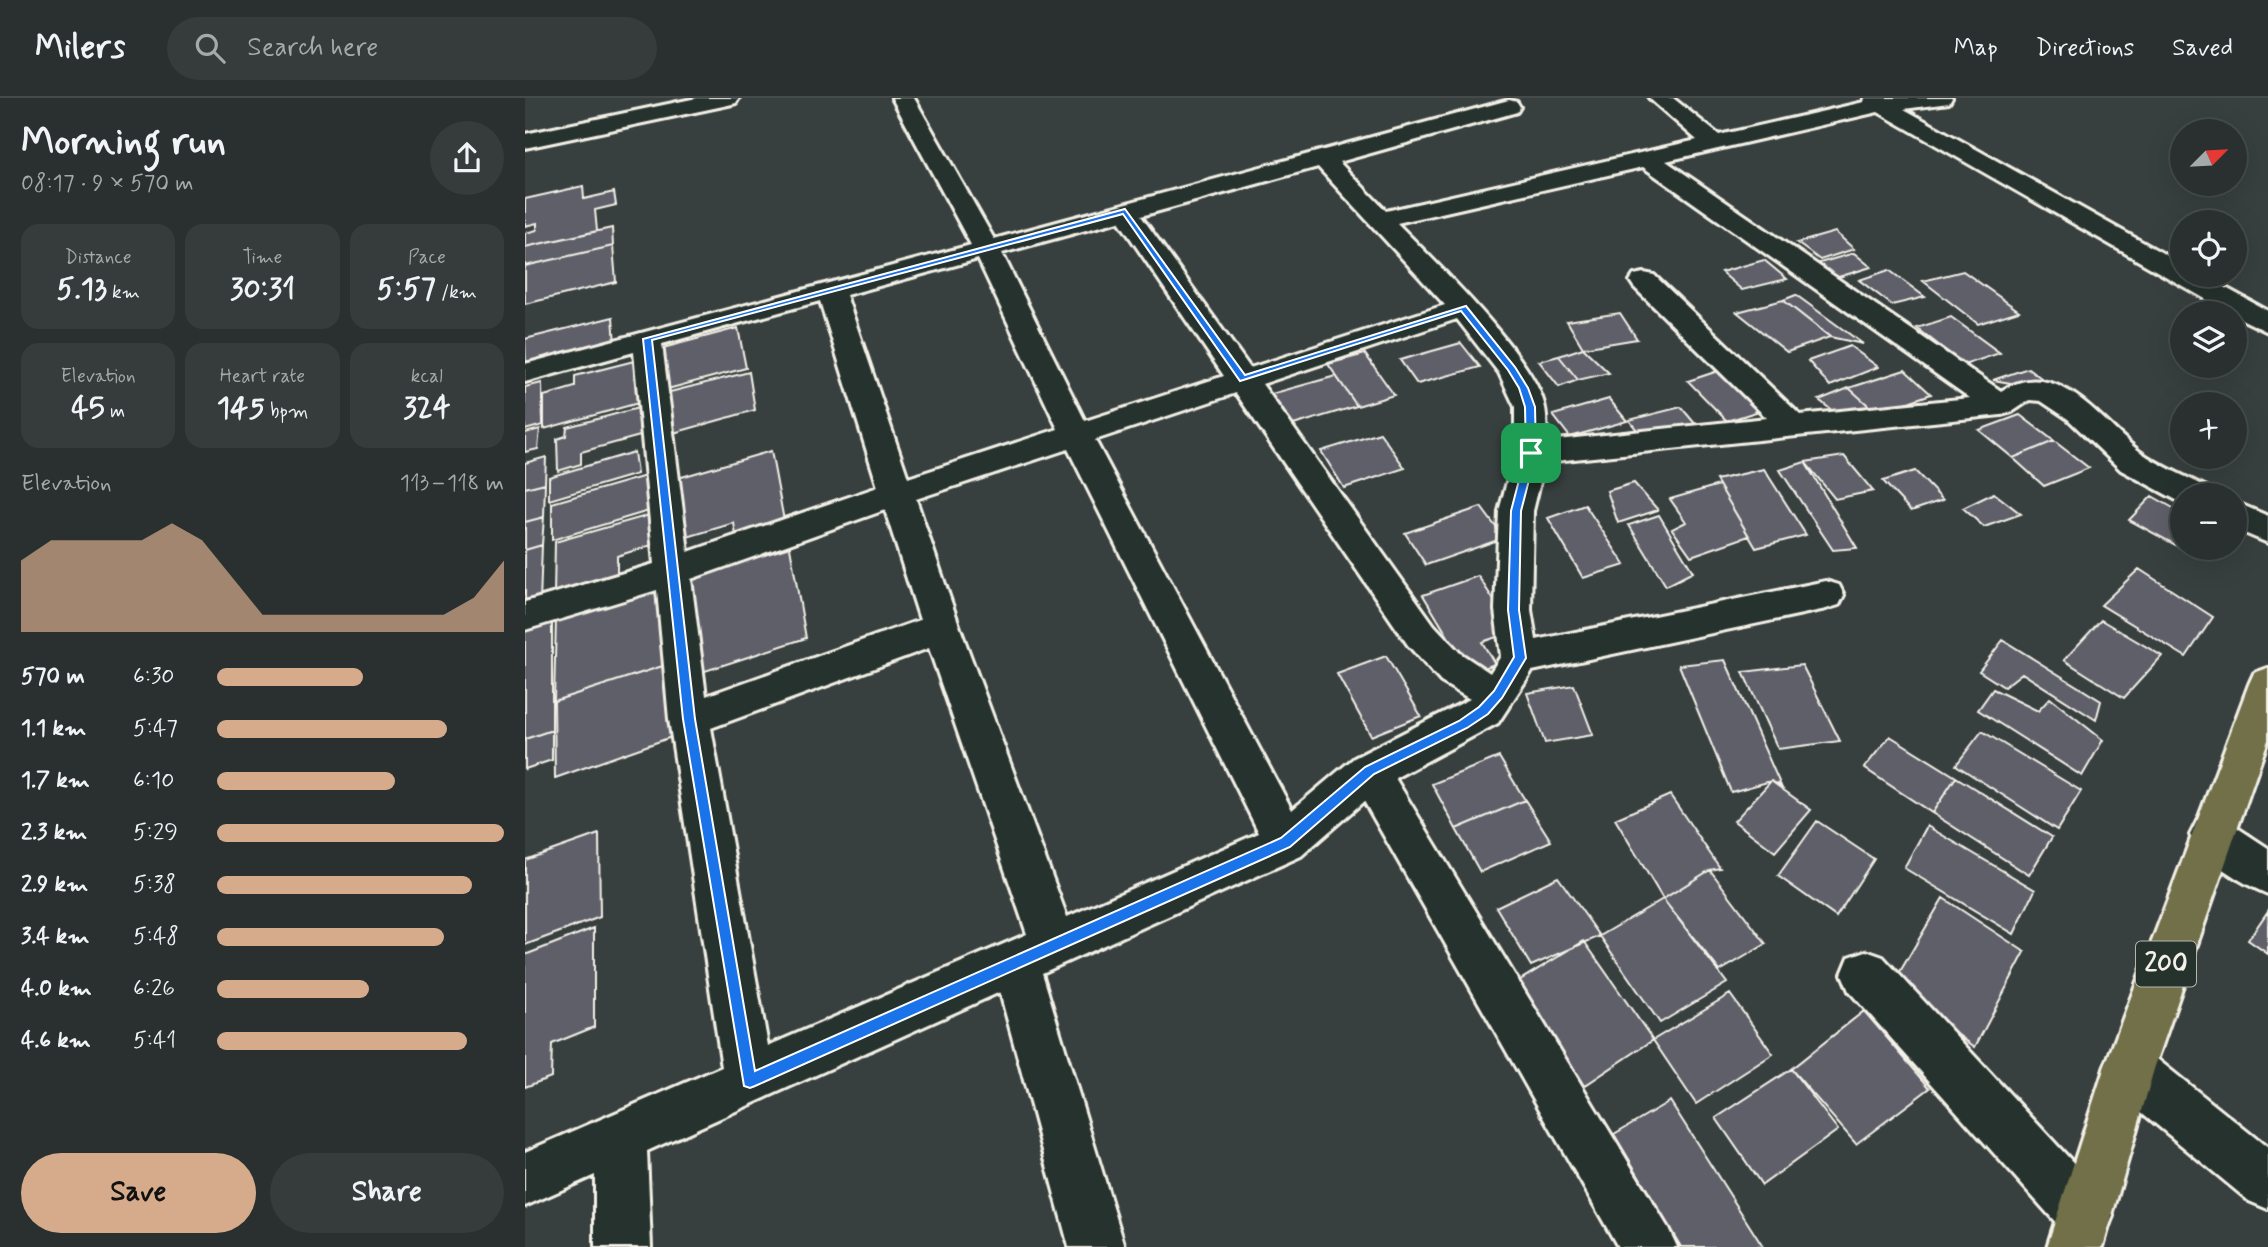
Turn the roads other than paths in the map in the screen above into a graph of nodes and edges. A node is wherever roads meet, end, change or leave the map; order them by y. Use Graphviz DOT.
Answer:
graph roads {
  1 [pos="728,98"];
  2 [pos="904,98"];
  3 [pos="1496,98"];
  4 [pos="1660,98"];
  5 [pos="1941,98"];
  6 [pos="1875,102"];
  7 [pos="525,141"];
  8 [pos="1714,143"];
  9 [pos="1324,160"];
  10 [pos="1649,160"];
  11 [pos="1125,211"];
  12 [pos="1382,219"];
  13 [pos="986,248"];
  14 [pos="1644,281"];
  15 [pos="830,289"];
  16 [pos="1463,308"];
  17 [pos="2268,323"];
  18 [pos="647,339"];
  19 [pos="525,373"];
  20 [pos="1243,379"];
  21 [pos="2001,405"];
  22 [pos="1793,426"];
  23 [pos="1077,436"];
  24 [pos="1531,453"];
  25 [pos="2170,483"];
  26 [pos="898,493"];
  27 [pos="2247,520"];
  28 [pos="2268,530"];
  29 [pos="674,572"];
  30 [pos="1826,595"];
  31 [pos="525,616"];
  32 [pos="941,628"];
  33 [pos="1520,658"];
  34 [pos="2268,687"];
  35 [pos="1498,694"];
  36 [pos="689,719"];
  37 [pos="1369,771"];
  38 [pos="2212,835"];
  39 [pos="1286,842"];
  40 [pos="2268,873"];
  41 [pos="1035,954"];
  42 [pos="1866,974"];
  43 [pos="2129,1069"];
  44 [pos="750,1081"];
  45 [pos="620,1137"];
  46 [pos="525,1179"];
  47 [pos="2268,1182"];
  48 [pos="2080,1232"];
  49 [pos="623,1247"];
  50 [pos="1097,1247"];
  51 [pos="1649,1247"];
  1 -- 7 [label="street"];
  2 -- 13 [label="street"];
  3 -- 9 [label="street"];
  4 -- 8 [label="street"];
  5 -- 6 [label="street"];
  6 -- 8 [label="street"];
  6 -- 17 [label="street"];
  8 -- 10 [label="street"];
  9 -- 11 [label="street"];
  9 -- 12 [label="street"];
  10 -- 12 [label="street"];
  10 -- 21 [label="street"];
  11 -- 13 [label="street"];
  11 -- 20 [label="street"];
  12 -- 16 [label="street"];
  13 -- 15 [label="street"];
  13 -- 23 [label="street"];
  14 -- 22 [label="street"];
  15 -- 18 [label="street"];
  15 -- 26 [label="street"];
  16 -- 20 [label="street"];
  16 -- 24 [label="street"];
  18 -- 19 [label="street"];
  18 -- 29 [label="street"];
  20 -- 23 [label="street"];
  20 -- 35 [label="street"];
  21 -- 22 [label="street"];
  21 -- 25 [label="street"];
  22 -- 24 [label="street"];
  23 -- 26 [label="street"];
  23 -- 39 [label="street"];
  24 -- 33 [label="street"];
  26 -- 29 [label="street"];
  26 -- 32 [label="street"];
  27 -- 28 [label="street"];
  29 -- 31 [label="street"];
  29 -- 36 [label="street"];
  30 -- 33 [label="street"];
  32 -- 36 [label="street"];
  32 -- 41 [label="street"];
  33 -- 35 [label="street"];
  34 -- 38 [label="main road, 200"];
  35 -- 37 [label="street"];
  36 -- 44 [label="street"];
  37 -- 39 [label="street"];
  37 -- 51 [label="street"];
  38 -- 40 [label="street"];
  38 -- 43 [label="main road, 200"];
  39 -- 41 [label="street"];
  41 -- 44 [label="street"];
  41 -- 50 [label="street"];
  42 -- 48 [label="street"];
  43 -- 47 [label="street"];
  43 -- 48 [label="main road, 200"];
  44 -- 45 [label="street"];
  45 -- 46 [label="street"];
  45 -- 49 [label="street"];
}
